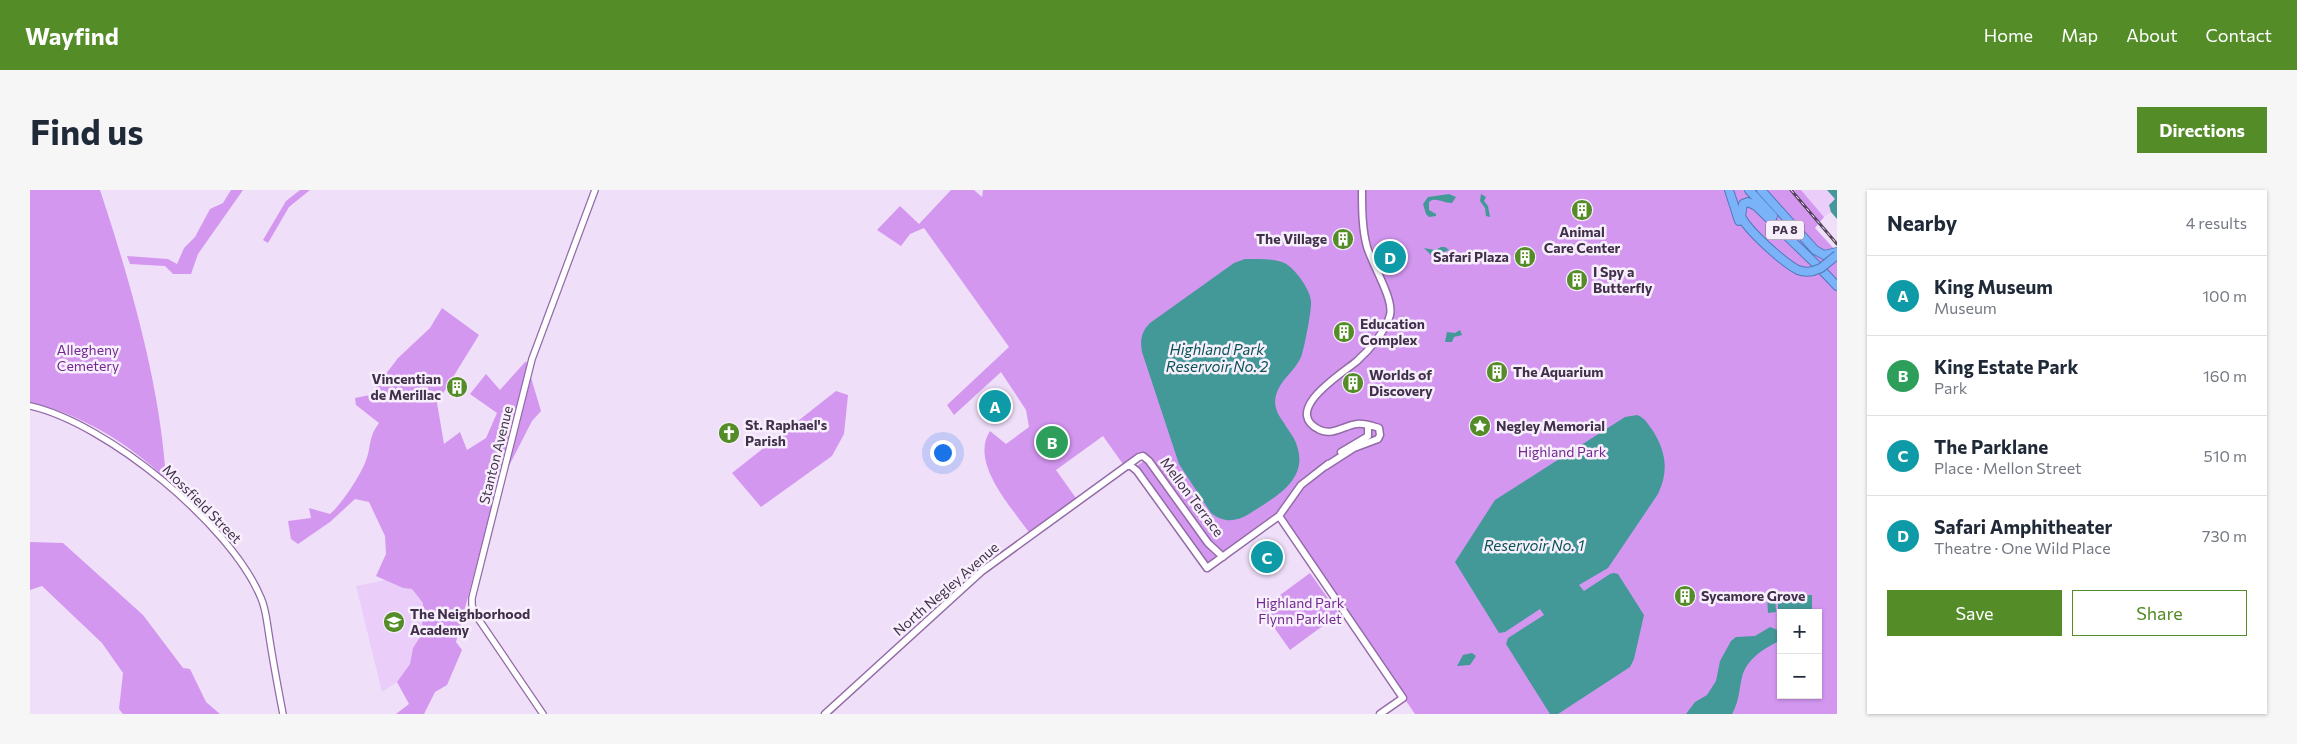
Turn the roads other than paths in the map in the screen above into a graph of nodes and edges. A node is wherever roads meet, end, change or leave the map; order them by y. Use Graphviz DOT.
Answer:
graph roads {
  1 [pos="595,190"];
  2 [pos="1362,190"];
  3 [pos="1729,190"];
  4 [pos="1749,190"];
  5 [pos="1761,190"];
  6 [pos="1837,253"];
  7 [pos="1837,260"];
  8 [pos="1817,272"];
  9 [pos="1837,286"];
  10 [pos="30,406"];
  11 [pos="1368,424"];
  12 [pos="1140,456"];
  13 [pos="1126,466"];
  14 [pos="1326,466"];
  15 [pos="1279,516"];
  16 [pos="1223,557"];
  17 [pos="283,714"];
  18 [pos="543,714"];
  19 [pos="825,714"];
  20 [pos="1380,714"];
  1 -- 18 [label="street, Stanton Avenue"];
  2 -- 11 [label="main road"];
  3 -- 8 [label="highway"];
  4 -- 8 [label="highway, PA 8"];
  5 -- 6 [label="highway"];
  6 -- 8 [label="highway, bridge"];
  7 -- 8 [label="highway, bridge"];
  8 -- 8 [label="highway"];
  8 -- 9 [label="highway, PA 8"];
  10 -- 17 [label="street, Mossfield Street"];
  11 -- 14 [label="main road"];
  11 -- 14 [label="main road"];
  12 -- 13 [label="main road, North Negley Avenue"];
  12 -- 16 [label="main road, Mellon Terrace"];
  13 -- 16 [label="main road, Mellon Terrace"];
  13 -- 19 [label="main road, North Negley Avenue"];
  14 -- 15 [label="main road"];
  15 -- 16 [label="main road"];
  15 -- 20 [label="main road"];
}
